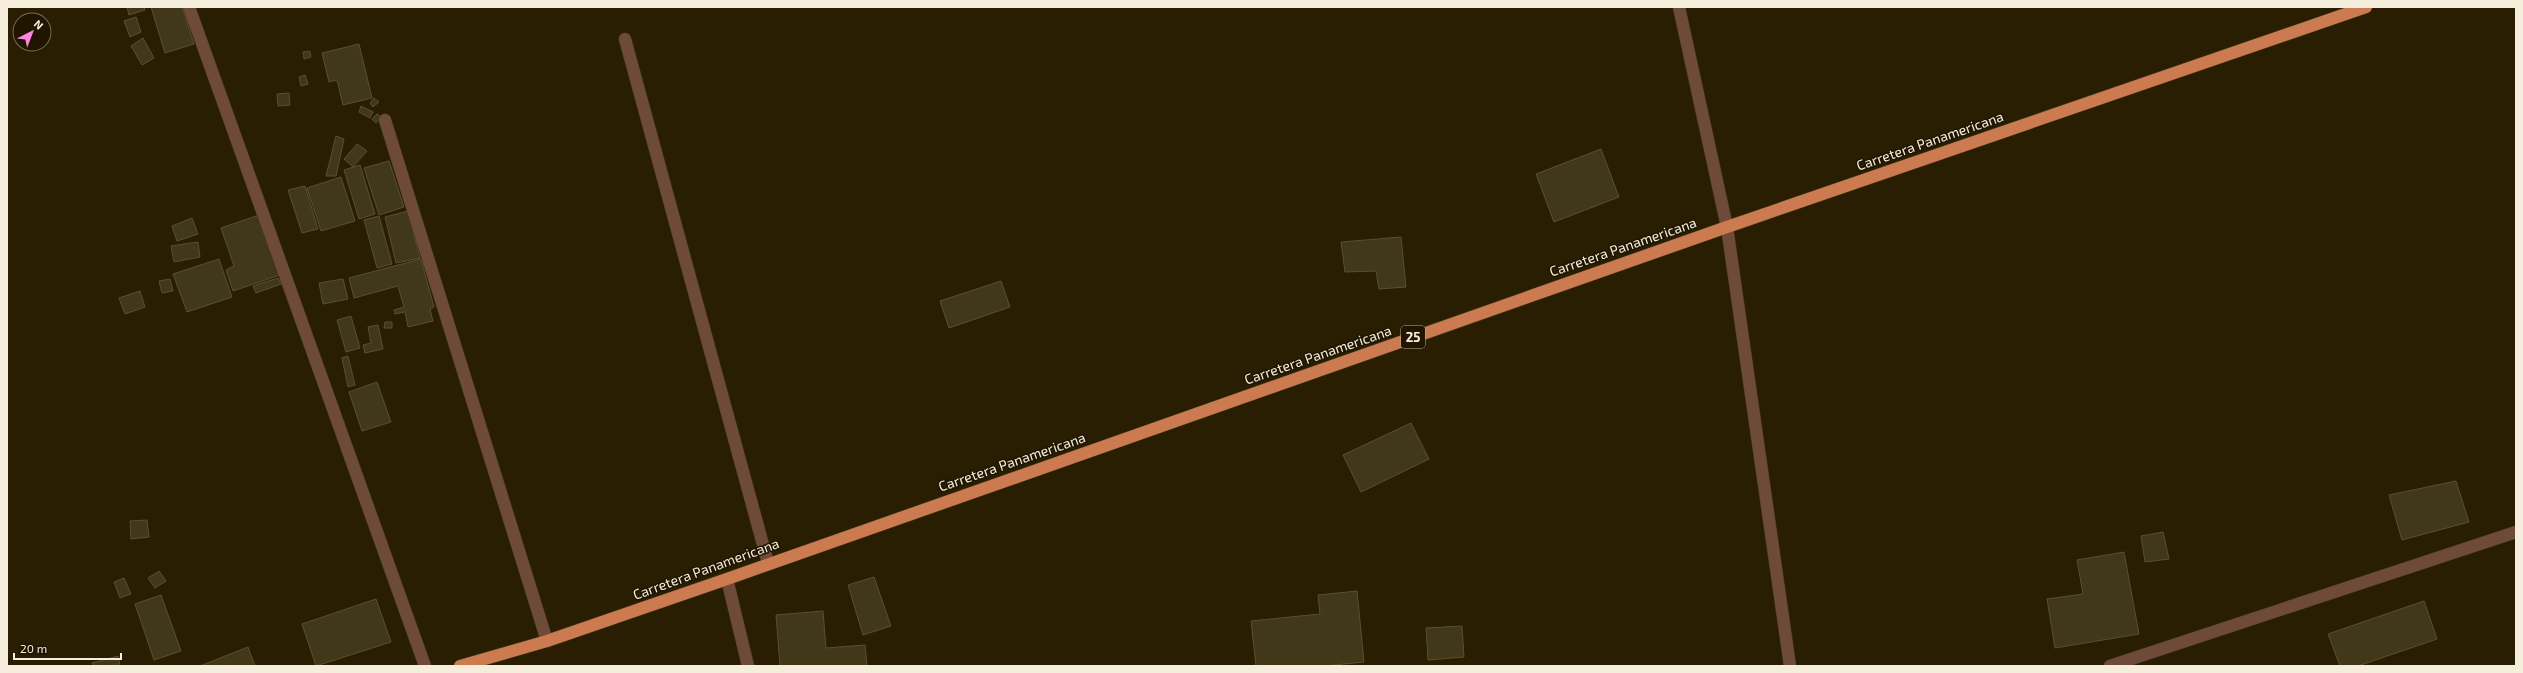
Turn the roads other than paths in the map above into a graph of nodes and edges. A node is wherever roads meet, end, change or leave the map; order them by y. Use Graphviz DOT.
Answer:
graph roads {
  1 [pos="188,7"];
  2 [pos="1679,7"];
  3 [pos="2366,7"];
  4 [pos="625,39"];
  5 [pos="385,120"];
  6 [pos="1727,227"];
  7 [pos="2516,532"];
  8 [pos="768,563"];
  9 [pos="727,579"];
  10 [pos="547,641"];
  11 [pos="425,666"];
  12 [pos="460,666"];
  13 [pos="748,666"];
  14 [pos="1790,666"];
  15 [pos="2110,666"];
  1 -- 11 [label="street"];
  2 -- 6 [label="street"];
  3 -- 6 [label="highway, Carretera Panamericana / 25"];
  4 -- 8 [label="street"];
  5 -- 10 [label="street"];
  6 -- 8 [label="highway, Carretera Panamericana / 25"];
  6 -- 14 [label="street"];
  7 -- 15 [label="street"];
  8 -- 9 [label="highway, Carretera Panamericana / 25"];
  9 -- 10 [label="highway, Carretera Panamericana / 25"];
  9 -- 13 [label="street"];
  10 -- 12 [label="highway, Carretera Panamericana / 25"];
}
